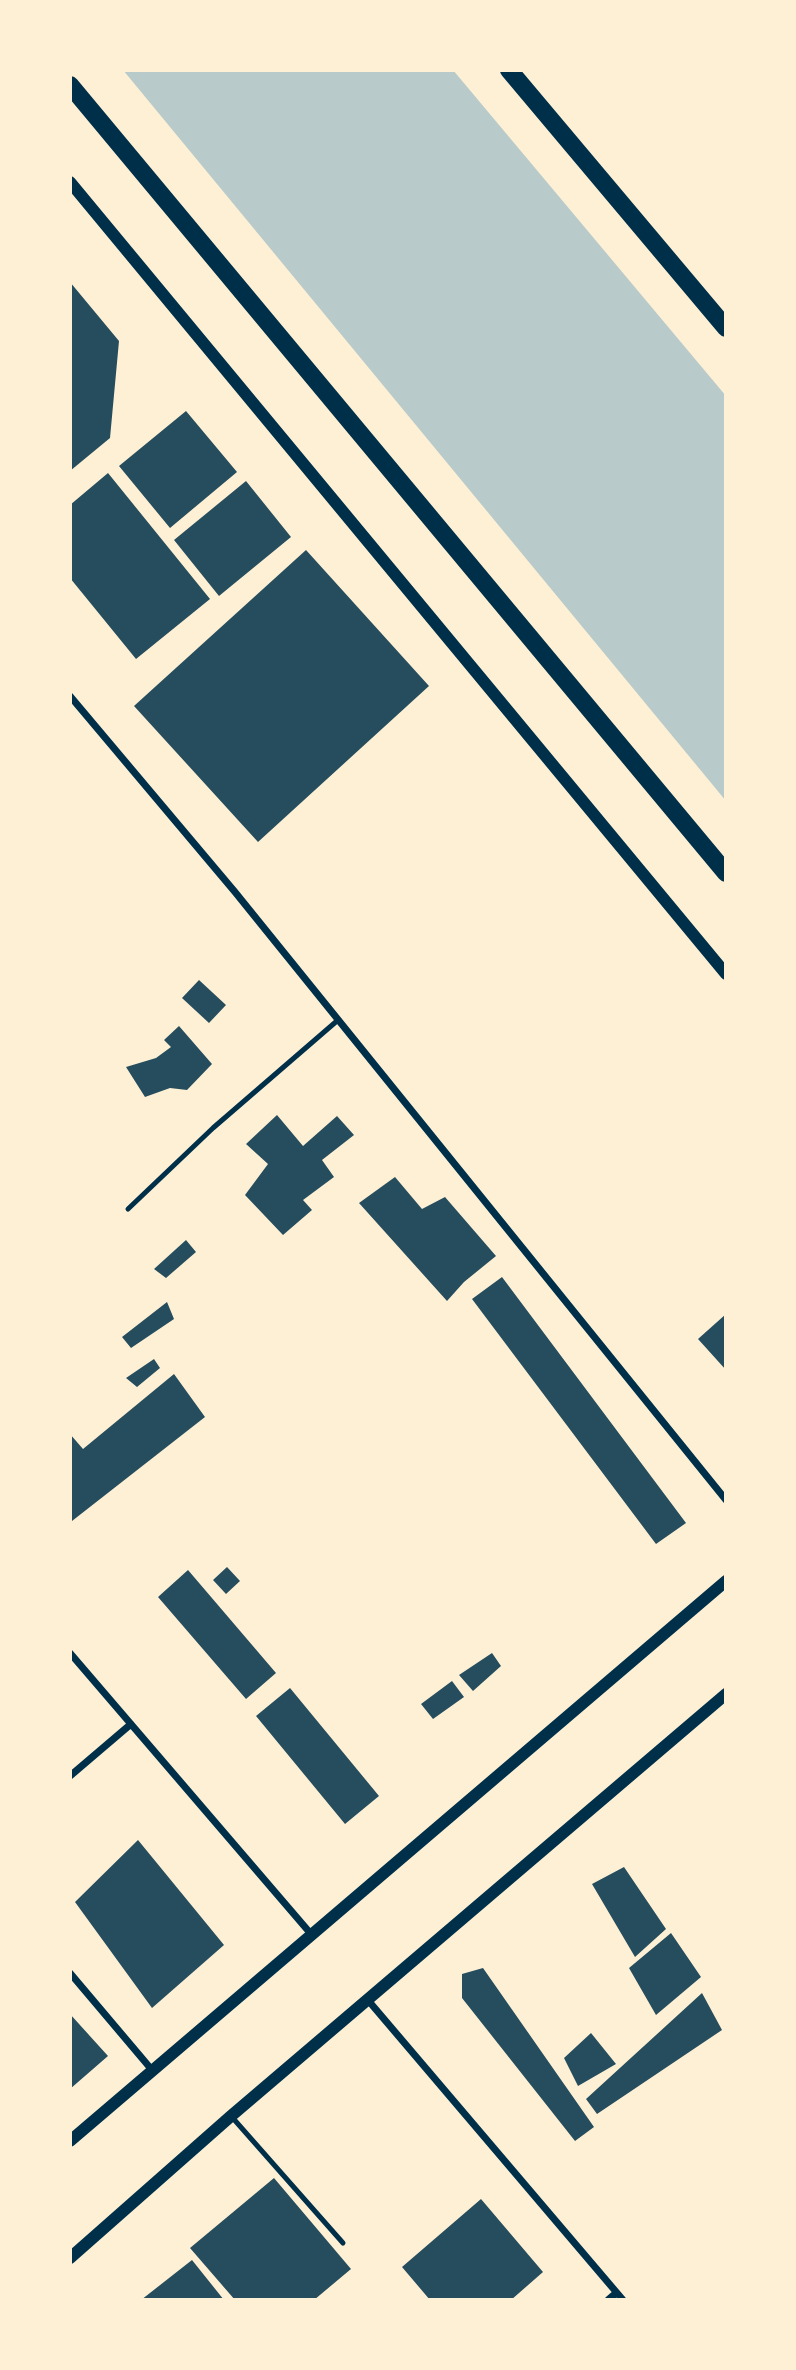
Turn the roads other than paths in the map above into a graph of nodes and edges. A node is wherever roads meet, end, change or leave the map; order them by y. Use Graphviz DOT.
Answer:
graph roads {
  1 [pos="509,70"];
  2 [pos="70,85"];
  3 [pos="70,182"];
  4 [pos="726,328"];
  5 [pos="70,696"];
  6 [pos="726,873"];
  7 [pos="726,974"];
  8 [pos="338,1020"];
  9 [pos="128,1209"];
  10 [pos="726,1500"];
  11 [pos="726,1581"];
  12 [pos="70,1653"];
  13 [pos="726,1694"];
  14 [pos="131,1724"];
  15 [pos="70,1776"];
  16 [pos="311,1934"];
  17 [pos="70,1973"];
  18 [pos="367,1999"];
  19 [pos="152,2070"];
  20 [pos="231,2116"];
  21 [pos="70,2141"];
  22 [pos="343,2243"];
  23 [pos="70,2258"];
  24 [pos="616,2292"];
  25 [pos="608,2300"];
  26 [pos="623,2300"];
  1 -- 4 [label="main road"];
  2 -- 6 [label="main road"];
  3 -- 7 [label="street"];
  5 -- 8 [label="street"];
  8 -- 9 [label="lane"];
  8 -- 10 [label="street"];
  11 -- 16 [label="street"];
  12 -- 14 [label="street"];
  13 -- 18 [label="street"];
  14 -- 15 [label="street"];
  14 -- 16 [label="street"];
  16 -- 19 [label="street"];
  17 -- 19 [label="street"];
  18 -- 20 [label="street"];
  18 -- 24 [label="street"];
  19 -- 21 [label="street"];
  20 -- 22 [label="lane"];
  20 -- 23 [label="street"];
  24 -- 25 [label="street"];
  24 -- 26 [label="street"];
}
